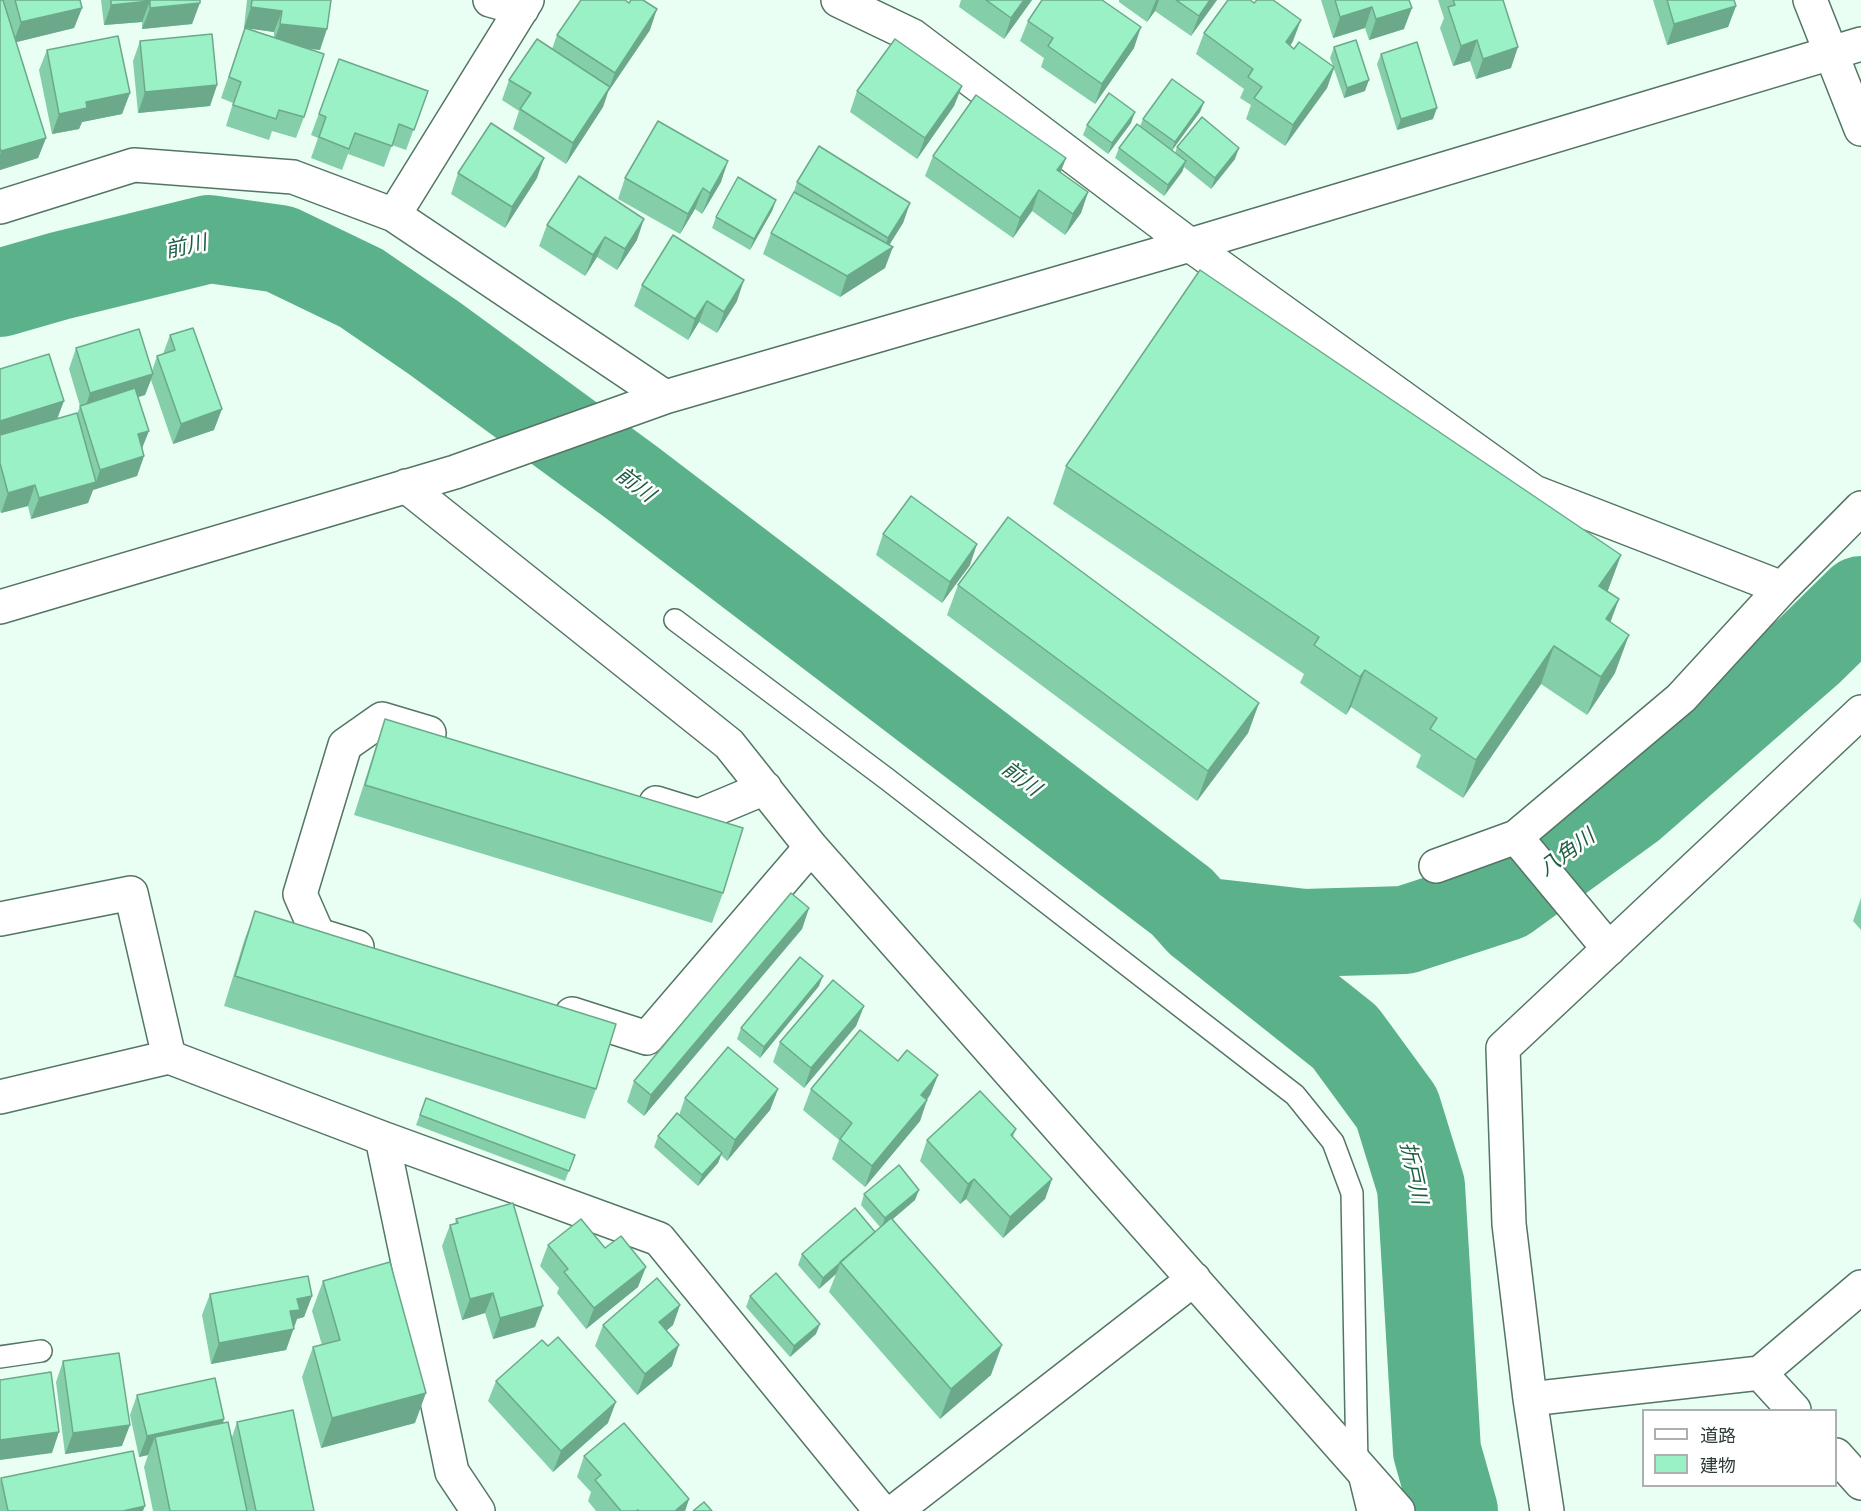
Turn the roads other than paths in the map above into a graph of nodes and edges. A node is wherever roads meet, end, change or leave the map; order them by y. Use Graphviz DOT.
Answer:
graph roads {
  1 [pos="489,0"];
  2 [pos="838,0"];
  3 [pos="1810,0"];
  4 [pos="524,5"];
  5 [pos="1846,48"];
  6 [pos="1861,129"];
  7 [pos="0,207"];
  8 [pos="394,215"];
  9 [pos="1190,245"];
  10 [pos="664,397"];
  11 [pos="406,486"];
  12 [pos="1861,508"];
  13 [pos="1782,588"];
  14 [pos="0,607"];
  15 [pos="675,620"];
  16 [pos="1861,712"];
  17 [pos="461,743"];
  18 [pos="765,788"];
  19 [pos="630,795"];
  20 [pos="1517,838"];
  21 [pos="811,847"];
  22 [pos="1436,866"];
  23 [pos="0,920"];
  24 [pos="1607,947"];
  25 [pos="386,956"];
  26 [pos="545,1006"];
  27 [pos="169,1057"];
  28 [pos="0,1097"];
  29 [pos="382,1138"];
  30 [pos="1194,1279"];
  31 [pos="1861,1287"];
  32 [pos="41,1351"];
  33 [pos="0,1358"];
  34 [pos="1760,1374"];
  35 [pos="1530,1399"];
  36 [pos="1793,1409"];
  37 [pos="1837,1456"];
  38 [pos="1358,1466"];
  39 [pos="1861,1483"];
  40 [pos="478,1511"];
  41 [pos="881,1511"];
  42 [pos="895,1511"];
  43 [pos="1368,1511"];
  44 [pos="1398,1511"];
  45 [pos="1547,1511"];
  1 -- 4 [label="street"];
  2 -- 9 [label="street"];
  3 -- 5 [label="street"];
  4 -- 8 [label="street"];
  5 -- 6 [label="street"];
  5 -- 9 [label="street"];
  7 -- 8 [label="street"];
  8 -- 10 [label="street"];
  9 -- 10 [label="street"];
  9 -- 13 [label="street"];
  10 -- 11 [label="street"];
  11 -- 14 [label="street"];
  11 -- 18 [label="street"];
  12 -- 13 [label="street"];
  13 -- 20 [label="street"];
  15 -- 38 [label="lane"];
  16 -- 24 [label="street"];
  17 -- 25 [label="street"];
  18 -- 19 [label="street"];
  18 -- 21 [label="street"];
  20 -- 22 [label="street"];
  20 -- 24 [label="street"];
  21 -- 26 [label="street"];
  21 -- 30 [label="street"];
  23 -- 27 [label="street"];
  24 -- 35 [label="street"];
  27 -- 28 [label="street"];
  27 -- 29 [label="street"];
  29 -- 40 [label="street"];
  29 -- 41 [label="street"];
  30 -- 38 [label="street"];
  30 -- 42 [label="street"];
  31 -- 34 [label="street"];
  32 -- 33 [label="lane"];
  34 -- 35 [label="street"];
  34 -- 36 [label="street"];
  35 -- 45 [label="street"];
  37 -- 39 [label="street"];
  38 -- 43 [label="lane"];
  38 -- 44 [label="street"];
}
